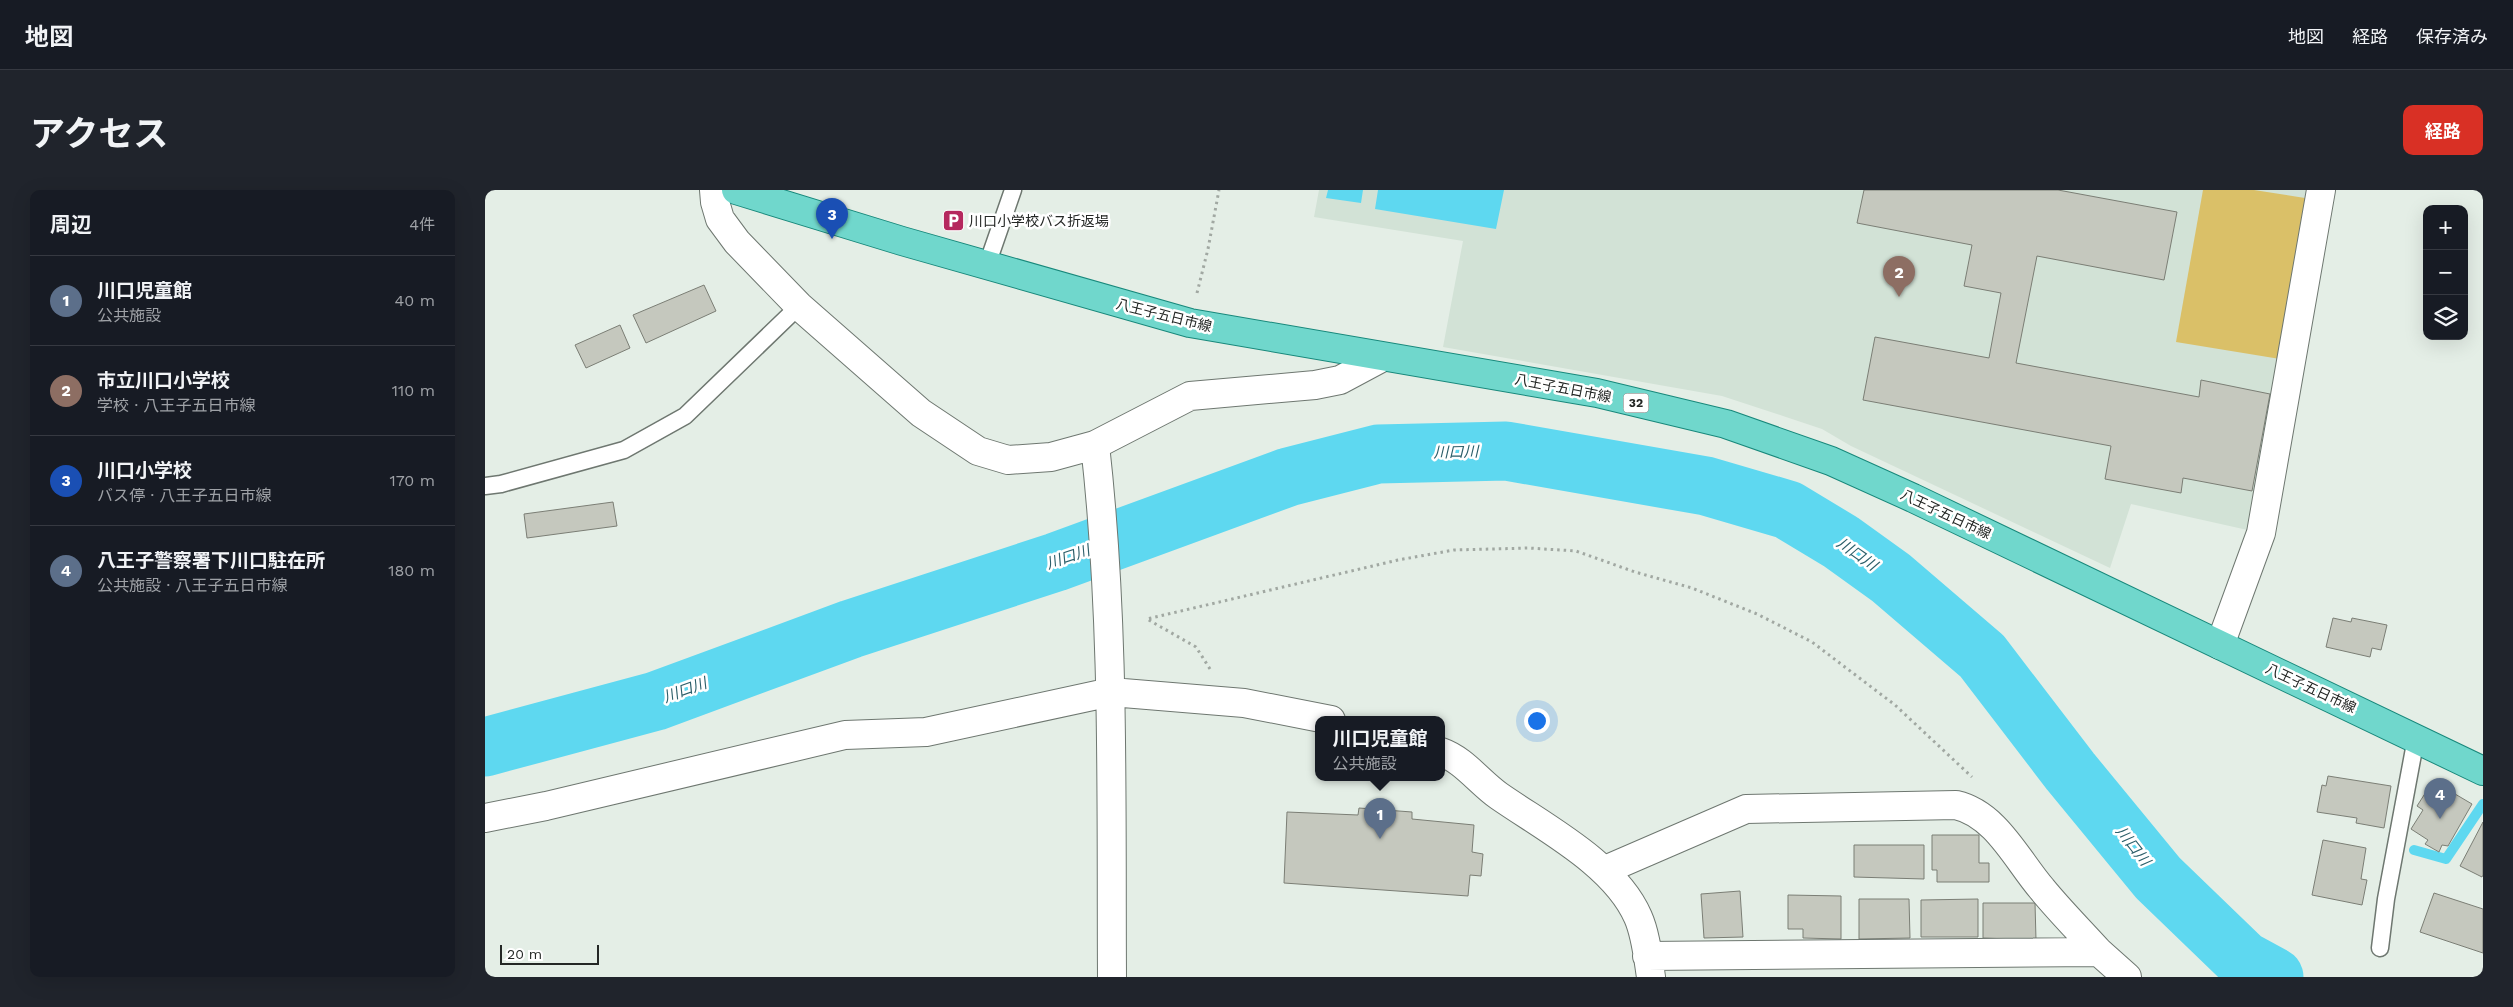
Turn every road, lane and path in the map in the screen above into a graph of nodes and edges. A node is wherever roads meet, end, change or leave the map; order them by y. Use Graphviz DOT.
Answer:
graph roads {
  1 [pos="714,190"];
  2 [pos="736,190"];
  3 [pos="1013,190"];
  4 [pos="1219,190"];
  5 [pos="2321,190"];
  6 [pos="987,265"];
  7 [pos="799,306"];
  8 [pos="1190,323"];
  9 [pos="1383,357"];
  10 [pos="1095,445"];
  11 [pos="485,486"];
  12 [pos="2220,645"];
  13 [pos="1111,692"];
  14 [pos="1208,700"];
  15 [pos="1315,717"];
  16 [pos="2416,738"];
  17 [pos="1445,754"];
  18 [pos="2483,771"];
  19 [pos="1974,779"];
  20 [pos="485,818"];
  21 [pos="1605,870"];
  22 [pos="2380,948"];
  23 [pos="2099,952"];
  24 [pos="1649,966"];
  25 [pos="1112,977"];
  26 [pos="2127,977"];
  1 -- 7 [label="street"];
  2 -- 6 [label="main road, 八王子五日市線 / 32"];
  3 -- 6 [label="lane"];
  4 -- 8 [label="path"];
  5 -- 12 [label="street"];
  6 -- 8 [label="main road, 八王子五日市線 / 32"];
  7 -- 10 [label="street"];
  7 -- 11 [label="lane"];
  8 -- 9 [label="main road, 八王子五日市線 / 32"];
  9 -- 10 [label="street"];
  9 -- 12 [label="main road, 八王子五日市線 / 32"];
  10 -- 13 [label="street"];
  12 -- 16 [label="main road, 八王子五日市線 / 32"];
  13 -- 14 [label="street"];
  13 -- 20 [label="street"];
  13 -- 25 [label="street"];
  14 -- 15 [label="street"];
  14 -- 19 [label="path"];
  16 -- 18 [label="main road, 八王子五日市線 / 32"];
  16 -- 22 [label="lane"];
  17 -- 21 [label="street"];
  21 -- 23 [label="street"];
  21 -- 24 [label="street"];
  23 -- 24 [label="street"];
  23 -- 26 [label="street"];
}
